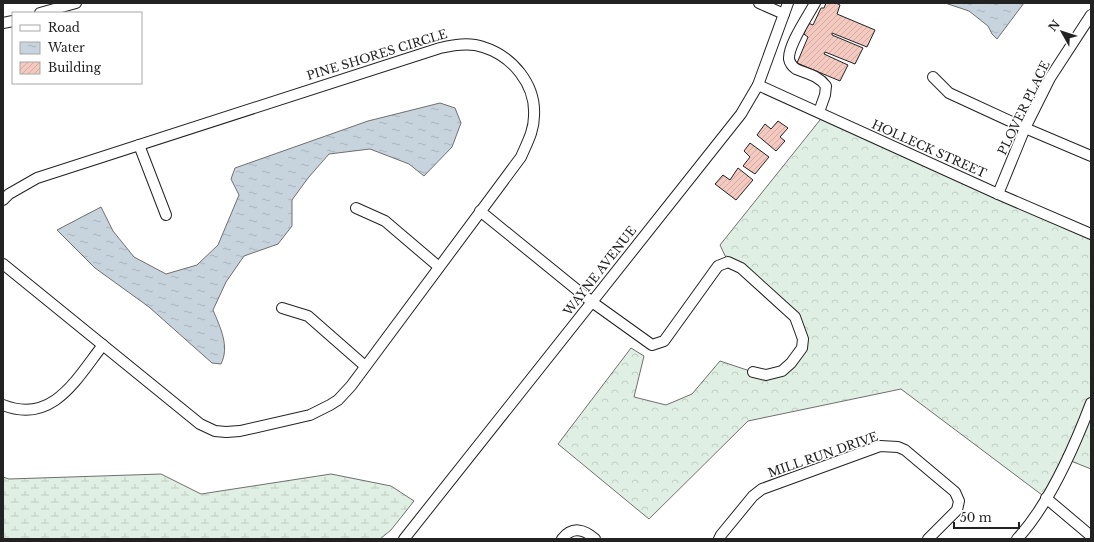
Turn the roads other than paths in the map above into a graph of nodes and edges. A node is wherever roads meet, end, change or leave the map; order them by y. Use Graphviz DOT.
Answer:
graph roads {
  1 [pos="76,3"];
  2 [pos="759,3"];
  3 [pos="788,3"];
  4 [pos="815,3"];
  5 [pos="44,12"];
  6 [pos="784,14"];
  7 [pos="1091,15"];
  8 [pos="933,78"];
  9 [pos="758,85"];
  10 [pos="819,112"];
  11 [pos="1025,128"];
  12 [pos="139,145"];
  13 [pos="1091,156"];
  14 [pos="998,194"];
  15 [pos="3,200"];
  16 [pos="356,208"];
  17 [pos="480,211"];
  18 [pos="166,215"];
  19 [pos="1091,234"];
  20 [pos="3,264"];
  21 [pos="438,267"];
  22 [pos="592,302"];
  23 [pos="282,308"];
  24 [pos="103,345"];
  25 [pos="365,366"];
  26 [pos="753,372"];
  27 [pos="1091,403"];
  28 [pos="3,405"];
  29 [pos="1046,498"];
  30 [pos="1091,536"];
  31 [pos="404,539"];
  32 [pos="562,539"];
  33 [pos="595,539"];
  34 [pos="719,539"];
  35 [pos="928,539"];
  36 [pos="1017,539"];
  1 -- 5 [label="street"];
  2 -- 6 [label="street"];
  3 -- 6 [label="street, WAYNE AVENUE"];
  4 -- 10 [label="street"];
  6 -- 9 [label="street, WAYNE AVENUE"];
  7 -- 11 [label="street, PLOVER PLACE"];
  8 -- 11 [label="street"];
  9 -- 10 [label="street, HOLLECK STREET"];
  9 -- 22 [label="street, WAYNE AVENUE"];
  10 -- 14 [label="street, HOLLECK STREET"];
  11 -- 13 [label="street"];
  11 -- 14 [label="street, PLOVER PLACE"];
  12 -- 15 [label="street, PINE SHORES CIRCLE"];
  12 -- 17 [label="street, PINE SHORES CIRCLE"];
  12 -- 18 [label="street"];
  14 -- 19 [label="street, HOLLECK STREET"];
  16 -- 21 [label="street"];
  17 -- 21 [label="street, PINE SHORES CIRCLE"];
  17 -- 22 [label="street"];
  20 -- 24 [label="street, PINE SHORES CIRCLE"];
  21 -- 25 [label="street, PINE SHORES CIRCLE"];
  22 -- 26 [label="street"];
  22 -- 31 [label="street, WAYNE AVENUE"];
  23 -- 25 [label="street"];
  24 -- 25 [label="street, PINE SHORES CIRCLE"];
  24 -- 28 [label="street"];
  27 -- 29 [label="street"];
  29 -- 30 [label="street"];
  29 -- 36 [label="street"];
  32 -- 33 [label="street"];
  34 -- 35 [label="street, MILL RUN DRIVE"];
}
